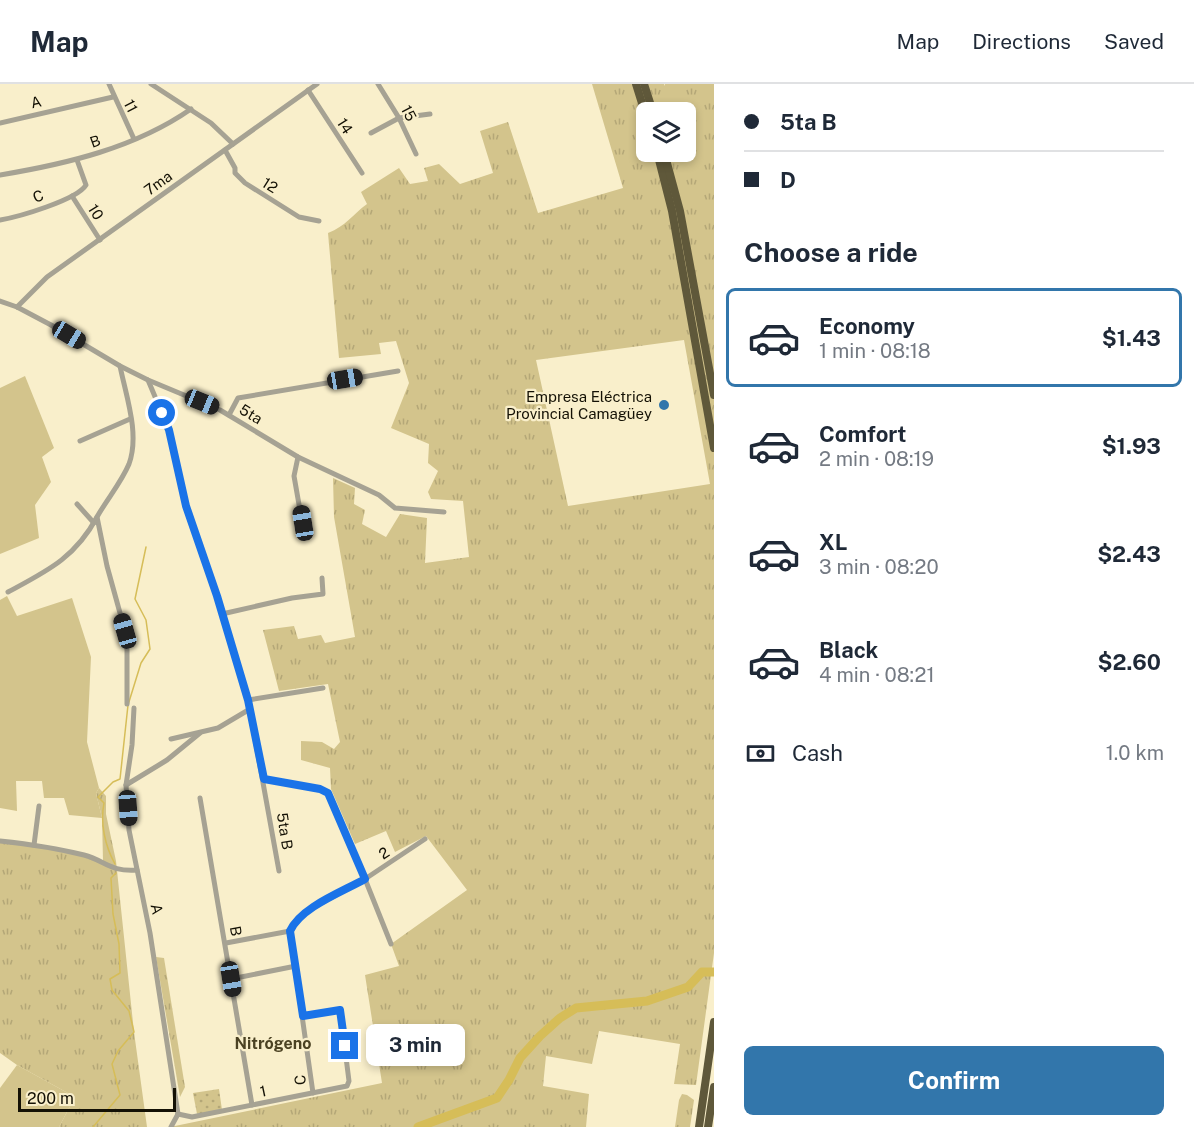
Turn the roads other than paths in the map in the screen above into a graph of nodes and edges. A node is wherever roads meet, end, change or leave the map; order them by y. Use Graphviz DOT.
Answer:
graph roads {
  1 [pos="109,84"];
  2 [pos="151,84"];
  3 [pos="317,84"];
  4 [pos="378,84"];
  5 [pos="636,84"];
  6 [pos="644,84"];
  7 [pos="308,90"];
  8 [pos="113,97"];
  9 [pos="642,102"];
  10 [pos="650,102"];
  11 [pos="191,109"];
  12 [pos="430,114"];
  13 [pos="399,118"];
  14 [pos="0,123"];
  15 [pos="371,132"];
  16 [pos="134,139"];
  17 [pos="233,144"];
  18 [pos="225,150"];
  19 [pos="416,154"];
  20 [pos="76,160"];
  21 [pos="660,162"];
  22 [pos="667,162"];
  23 [pos="362,173"];
  24 [pos="0,175"];
  25 [pos="83,189"];
  26 [pos="72,196"];
  27 [pos="0,220"];
  28 [pos="319,221"];
  29 [pos="100,240"];
  30 [pos="0,301"];
  31 [pos="7,304"];
  32 [pos="17,307"];
  33 [pos="0,309"];
  34 [pos="120,366"];
  35 [pos="398,371"];
  36 [pos="148,380"];
  37 [pos="714,395"];
  38 [pos="229,415"];
  39 [pos="130,420"];
  40 [pos="80,441"];
  41 [pos="714,448"];
  42 [pos="298,457"];
  43 [pos="77,504"];
  44 [pos="444,512"];
  45 [pos="97,517"];
  46 [pos="94,523"];
  47 [pos="304,533"];
  48 [pos="322,578"];
  49 [pos="8,592"];
  50 [pos="222,614"];
  51 [pos="323,688"];
  52 [pos="248,700"];
  53 [pos="127,704"];
  54 [pos="134,708"];
  55 [pos="250,709"];
  56 [pos="200,733"];
  57 [pos="171,739"];
  58 [pos="264,779"];
  59 [pos="126,785"];
  60 [pos="200,798"];
  61 [pos="39,806"];
  62 [pos="425,839"];
  63 [pos="0,841"];
  64 [pos="34,845"];
  65 [pos="137,870"];
  66 [pos="279,871"];
  67 [pos="365,879"];
  68 [pos="290,931"];
  69 [pos="226,943"];
  70 [pos="391,944"];
  71 [pos="296,966"];
  72 [pos="231,979"];
  73 [pos="303,1016"];
  74 [pos="714,1022"];
  75 [pos="710,1092"];
  76 [pos="313,1093"];
  77 [pos="252,1105"];
  78 [pos="178,1114"];
  79 [pos="171,1127"];
  80 [pos="699,1127"];
  81 [pos="708,1127"];
  1 -- 8 [label="street, 11"];
  2 -- 11 [label="street"];
  3 -- 7 [label="street, 7ma"];
  4 -- 13 [label="street, 15"];
  5 -- 9 [label="highway"];
  6 -- 10 [label="highway"];
  7 -- 17 [label="street, 7ma"];
  7 -- 23 [label="street, 14"];
  8 -- 14 [label="street, A"];
  8 -- 16 [label="street, 11"];
  11 -- 16 [label="street, B"];
  11 -- 17 [label="street"];
  12 -- 13 [label="street"];
  13 -- 15 [label="street"];
  13 -- 19 [label="street, 15"];
  16 -- 20 [label="street, B"];
  17 -- 18 [label="street, 7ma"];
  18 -- 28 [label="street, 12"];
  18 -- 29 [label="street, 7ma"];
  20 -- 24 [label="street, B"];
  20 -- 25 [label="street, 10"];
  21 -- 41 [label="highway"];
  22 -- 37 [label="highway"];
  25 -- 26 [label="street, C"];
  26 -- 27 [label="street, C"];
  26 -- 29 [label="street, 10"];
  29 -- 32 [label="street, 7ma"];
  30 -- 31 [label="street, 5ta"];
  31 -- 32 [label="street, 5ta"];
  31 -- 33 [label="street"];
  32 -- 34 [label="street, 5ta"];
  34 -- 36 [label="street, 5ta"];
  34 -- 39 [label="street"];
  35 -- 38 [label="street"];
  36 -- 38 [label="street, 5ta"];
  36 -- 50 [label="street, 5ta B"];
  38 -- 42 [label="street, 5ta"];
  39 -- 40 [label="street"];
  39 -- 45 [label="street"];
  42 -- 44 [label="street, 5ta"];
  42 -- 47 [label="street"];
  43 -- 46 [label="street"];
  45 -- 46 [label="street"];
  45 -- 53 [label="street"];
  46 -- 49 [label="street"];
  48 -- 50 [label="street"];
  50 -- 52 [label="street, 5ta B"];
  51 -- 52 [label="street"];
  52 -- 55 [label="street, 5ta B"];
  54 -- 59 [label="street, A"];
  55 -- 56 [label="street"];
  55 -- 58 [label="street, 5ta B"];
  56 -- 57 [label="street"];
  56 -- 59 [label="street"];
  58 -- 66 [label="street, 5ta B"];
  58 -- 67 [label="street"];
  59 -- 65 [label="street, A"];
  60 -- 69 [label="street, B"];
  61 -- 64 [label="street"];
  62 -- 67 [label="street, 2"];
  63 -- 64 [label="street"];
  64 -- 65 [label="street"];
  65 -- 78 [label="street, A"];
  67 -- 68 [label="street, 2"];
  67 -- 70 [label="street"];
  68 -- 69 [label="street"];
  68 -- 71 [label="street, C"];
  69 -- 72 [label="street, B"];
  71 -- 72 [label="street"];
  71 -- 73 [label="street, C"];
  72 -- 77 [label="street, B"];
  73 -- 76 [label="street, C"];
  73 -- 76 [label="street, 1"];
  74 -- 75 [label="highway"];
  75 -- 80 [label="highway"];
  75 -- 81 [label="highway"];
  76 -- 77 [label="street, 1"];
  77 -- 78 [label="street, 1"];
  78 -- 79 [label="street"];
}
